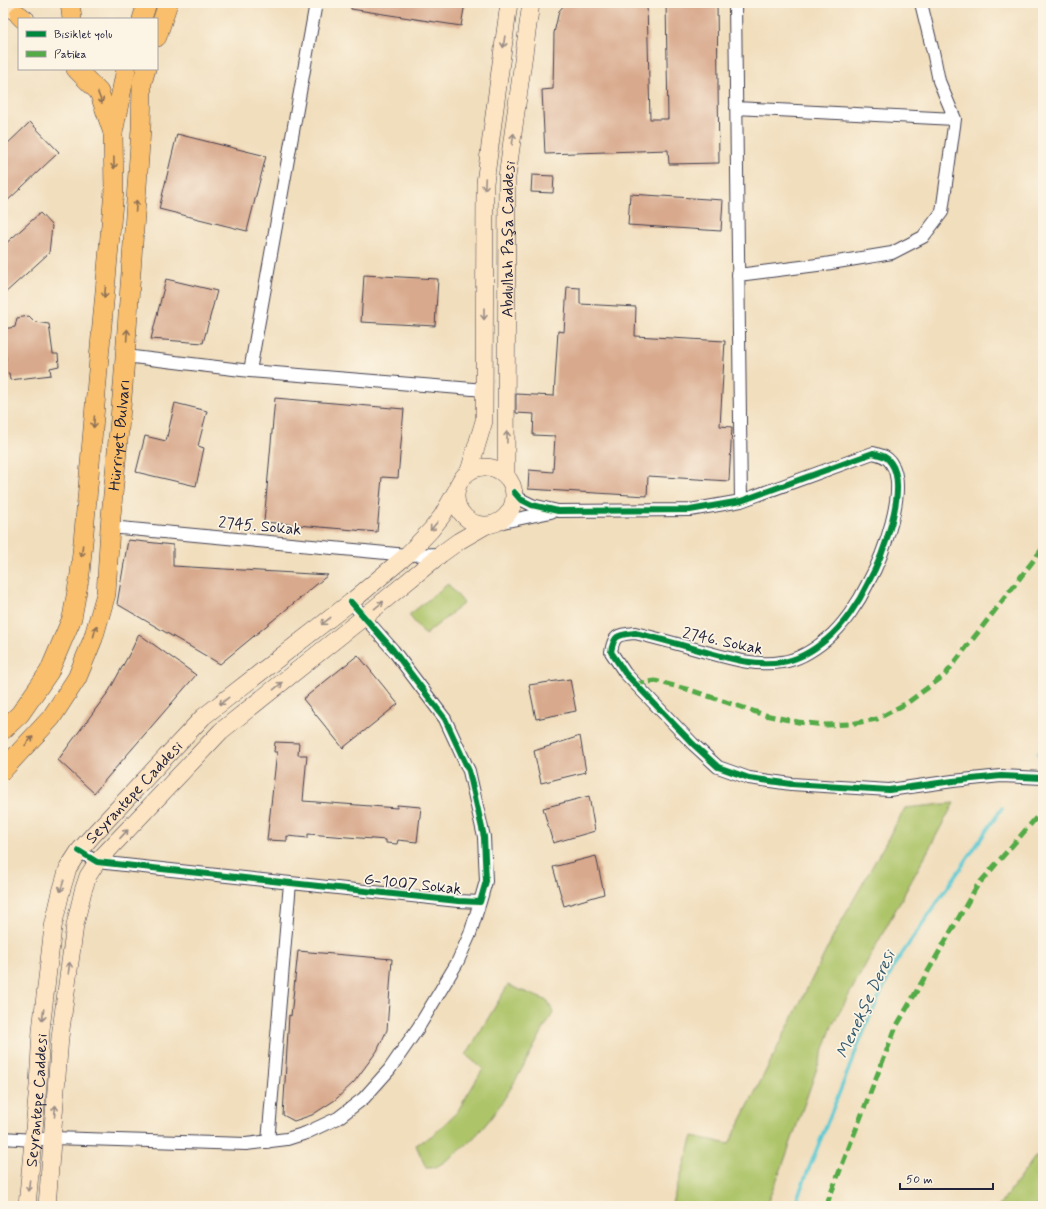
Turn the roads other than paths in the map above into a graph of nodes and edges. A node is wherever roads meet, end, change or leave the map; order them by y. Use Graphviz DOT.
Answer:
graph roads {
  1 [pos="70,3"];
  2 [pos="147,3"];
  3 [pos="168,3"];
  4 [pos="316,3"];
  5 [pos="509,3"];
  6 [pos="531,3"];
  7 [pos="735,3"];
  8 [pos="921,3"];
  9 [pos="3,4"];
  10 [pos="22,18"];
  11 [pos="72,18"];
  12 [pos="142,18"];
  13 [pos="158,34"];
  14 [pos="77,70"];
  15 [pos="126,70"];
  16 [pos="146,70"];
  17 [pos="736,108"];
  18 [pos="955,120"];
  19 [pos="113,133"];
  20 [pos="738,275"];
  21 [pos="125,356"];
  22 [pos="250,371"];
  23 [pos="485,390"];
  24 [pos="469,471"];
  25 [pos="506,476"];
  26 [pos="514,492"];
  27 [pos="455,493"];
  28 [pos="741,501"];
  29 [pos="558,511"];
  30 [pos="492,524"];
  31 [pos="110,527"];
  32 [pos="407,554"];
  33 [pos="441,554"];
  34 [pos="351,602"];
  35 [pos="364,617"];
  36 [pos="3,730"];
  37 [pos="3,770"];
  38 [pos="1043,778"];
  39 [pos="79,851"];
  40 [pos="97,862"];
  41 [pos="290,883"];
  42 [pos="480,902"];
  43 [pos="3,1138"];
  44 [pos="53,1138"];
  45 [pos="33,1140"];
  46 [pos="268,1142"];
  47 [pos="26,1206"];
  48 [pos="47,1206"];
  1 -- 11 [label="main road"];
  2 -- 12 [label="main road"];
  3 -- 13 [label="main road"];
  4 -- 22 [label="street"];
  5 -- 23 [label="main road, Abdullah Paşa Caddesi, one-way"];
  25 -- 6 [label="main road, Abdullah Paşa Caddesi, one-way"];
  7 -- 17 [label="street"];
  8 -- 18 [label="street"];
  9 -- 10 [label="main road"];
  14 -- 19 [label="main road, one-way"];
  15 -- 19 [label="main road, Hürriyet Bulvarı"];
  21 -- 16 [label="main road, Hürriyet Bulvarı, one-way"];
  17 -- 18 [label="street"];
  17 -- 20 [label="street"];
  18 -- 20 [label="street"];
  19 -- 36 [label="main road, Hürriyet Bulvarı, one-way"];
  20 -- 28 [label="street"];
  21 -- 22 [label="street"];
  21 -- 31 [label="main road, Hürriyet Bulvarı"];
  22 -- 23 [label="street"];
  23 -- 24 [label="main road, Abdullah Paşa Caddesi"];
  24 -- 25 [label="main road"];
  24 -- 27 [label="main road"];
  25 -- 26 [label="main road"];
  26 -- 29 [label="street"];
  26 -- 30 [label="main road"];
  27 -- 30 [label="main road"];
  27 -- 32 [label="main road, Seyrantepe Caddesi, one-way"];
  28 -- 29 [label="street, 2746. Sokak"];
  28 -- 38 [label="street, 2746. Sokak"];
  29 -- 30 [label="street"];
  30 -- 33 [label="main road, Seyrantepe Caddesi"];
  31 -- 32 [label="street, 2745. Sokak"];
  37 -- 31 [label="main road, Hürriyet Bulvarı, one-way"];
  32 -- 33 [label="street, 2745. Sokak"];
  32 -- 34 [label="main road, Seyrantepe Caddesi"];
  35 -- 33 [label="main road, Seyrantepe Caddesi, one-way"];
  34 -- 35 [label="street, G-1007 Sokak"];
  34 -- 39 [label="main road, Seyrantepe Caddesi, one-way"];
  40 -- 35 [label="main road, Seyrantepe Caddesi, one-way"];
  35 -- 42 [label="street, G-1007 Sokak"];
  39 -- 40 [label="street, G-1007 Sokak"];
  39 -- 45 [label="main road, Seyrantepe Caddesi, one-way"];
  40 -- 41 [label="street, G-1007 Sokak"];
  44 -- 40 [label="main road, Seyrantepe Caddesi, one-way"];
  41 -- 42 [label="street, G-1007 Sokak"];
  41 -- 46 [label="street"];
  42 -- 46 [label="street"];
  43 -- 45 [label="street"];
  44 -- 45 [label="street"];
  44 -- 46 [label="street"];
  44 -- 48 [label="main road, Seyrantepe Caddesi"];
  45 -- 47 [label="main road, Seyrantepe Caddesi, one-way"];
}
